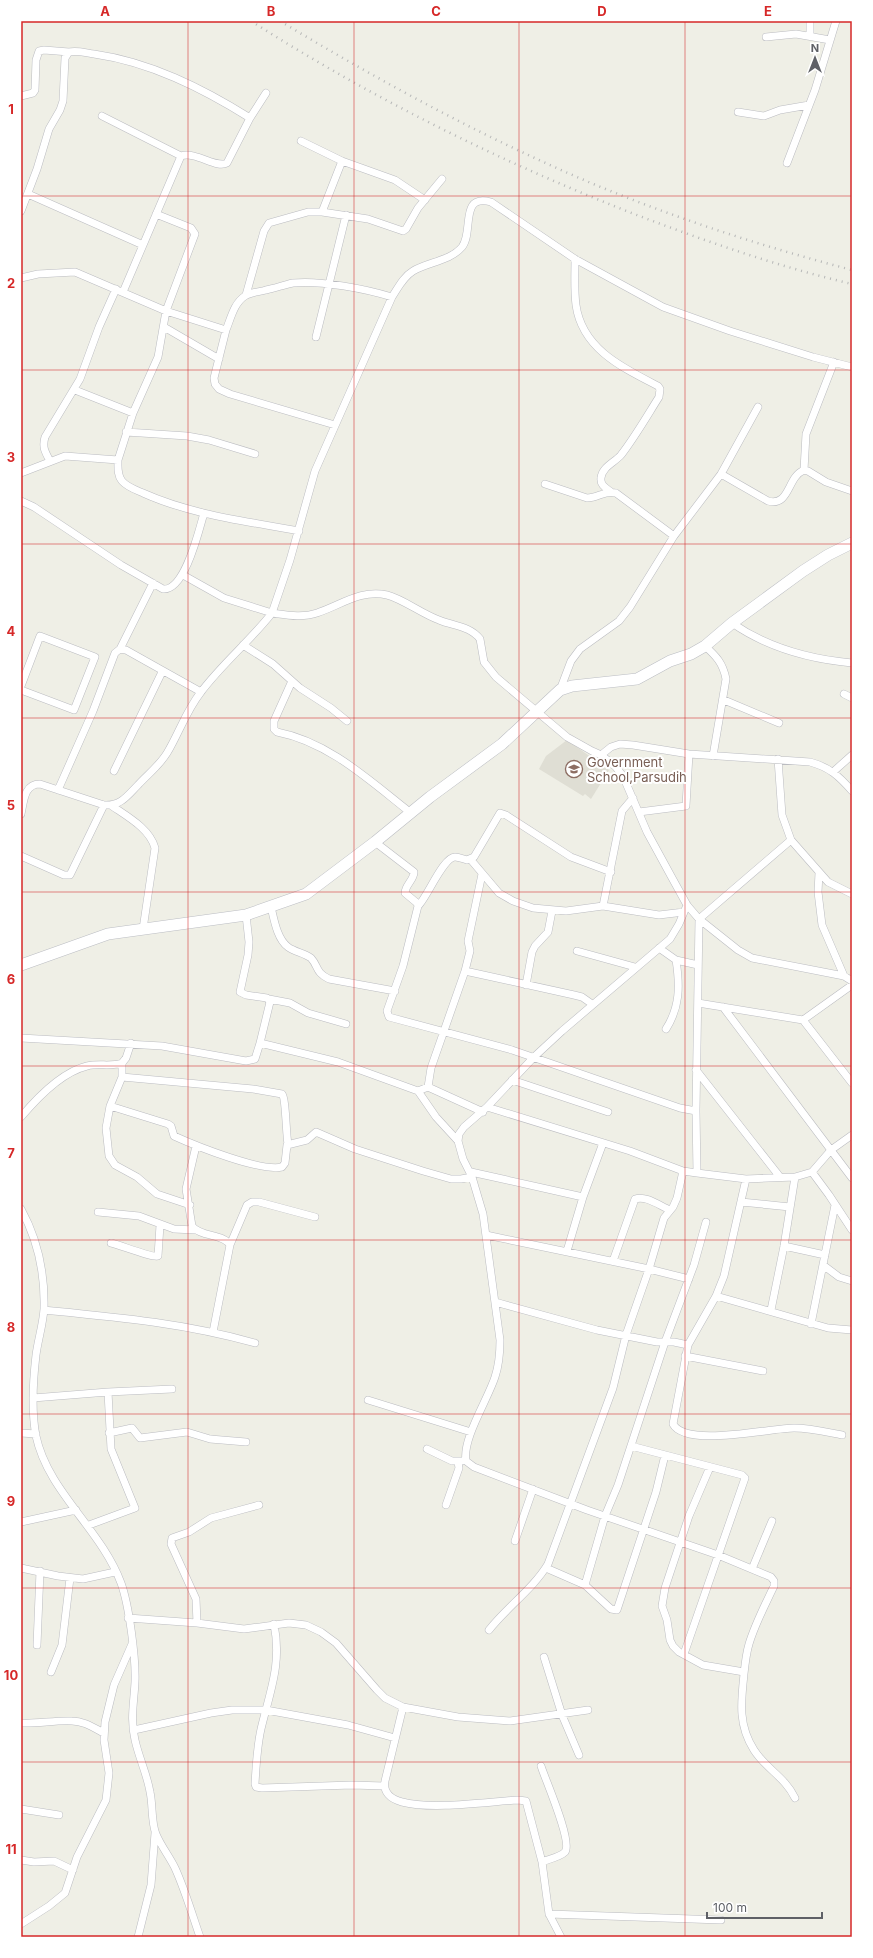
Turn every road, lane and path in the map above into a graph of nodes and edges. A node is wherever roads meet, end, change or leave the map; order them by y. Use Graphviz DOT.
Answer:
graph roads {
  1 [pos="810,21"];
  2 [pos="836,21"];
  3 [pos="810,35"];
  4 [pos="766,37"];
  5 [pos="830,40"];
  6 [pos="69,52"];
  7 [pos="266,93"];
  8 [pos="21,96"];
  9 [pos="810,105"];
  10 [pos="738,112"];
  11 [pos="102,116"];
  12 [pos="250,118"];
  13 [pos="301,141"];
  14 [pos="181,156"];
  15 [pos="342,161"];
  16 [pos="787,163"];
  17 [pos="442,179"];
  18 [pos="28,194"];
  19 [pos="425,200"];
  20 [pos="21,211"];
  21 [pos="322,212"];
  22 [pos="156,214"];
  23 [pos="346,215"];
  24 [pos="143,245"];
  25 [pos="575,259"];
  26 [pos="21,278"];
  27 [pos="330,286"];
  28 [pos="116,289"];
  29 [pos="123,292"];
  30 [pos="246,295"];
  31 [pos="392,297"];
  32 [pos="166,312"];
  33 [pos="164,327"];
  34 [pos="226,330"];
  35 [pos="316,337"];
  36 [pos="218,359"];
  37 [pos="834,362"];
  38 [pos="852,366"];
  39 [pos="75,390"];
  40 [pos="758,407"];
  41 [pos="132,413"];
  42 [pos="335,425"];
  43 [pos="126,432"];
  44 [pos="255,454"];
  45 [pos="118,460"];
  46 [pos="50,461"];
  47 [pos="804,470"];
  48 [pos="21,473"];
  49 [pos="721,474"];
  50 [pos="545,484"];
  51 [pos="852,491"];
  52 [pos="611,492"];
  53 [pos="21,501"];
  54 [pos="204,513"];
  55 [pos="299,531"];
  56 [pos="674,536"];
  57 [pos="852,543"];
  58 [pos="182,575"];
  59 [pos="153,583"];
  60 [pos="272,613"];
  61 [pos="732,623"];
  62 [pos="243,645"];
  63 [pos="704,646"];
  64 [pos="120,649"];
  65 [pos="852,663"];
  66 [pos="162,672"];
  67 [pos="292,681"];
  68 [pos="21,686"];
  69 [pos="21,690"];
  70 [pos="560,690"];
  71 [pos="201,692"];
  72 [pos="844,694"];
  73 [pos="852,698"];
  74 [pos="724,700"];
  75 [pos="535,712"];
  76 [pos="347,721"];
  77 [pos="779,723"];
  78 [pos="689,754"];
  79 [pos="601,755"];
  80 [pos="852,755"];
  81 [pos="713,756"];
  82 [pos="778,759"];
  83 [pos="114,771"];
  84 [pos="833,772"];
  85 [pos="58,790"];
  86 [pos="852,791"];
  87 [pos="633,798"];
  88 [pos="104,806"];
  89 [pos="112,806"];
  90 [pos="639,812"];
  91 [pos="411,813"];
  92 [pos="21,814"];
  93 [pos="791,840"];
  94 [pos="375,842"];
  95 [pos="21,856"];
  96 [pos="471,860"];
  97 [pos="611,872"];
  98 [pos="819,873"];
  99 [pos="482,874"];
  100 [pos="852,894"];
  101 [pos="687,904"];
  102 [pos="418,906"];
  103 [pos="602,906"];
  104 [pos="271,907"];
  105 [pos="552,911"];
  106 [pos="684,912"];
  107 [pos="246,915"];
  108 [pos="699,918"];
  109 [pos="143,929"];
  110 [pos="659,948"];
  111 [pos="577,951"];
  112 [pos="676,960"];
  113 [pos="21,965"];
  114 [pos="698,965"];
  115 [pos="635,967"];
  116 [pos="465,971"];
  117 [pos="844,976"];
  118 [pos="852,981"];
  119 [pos="526,985"];
  120 [pos="852,985"];
  121 [pos="395,991"];
  122 [pos="269,999"];
  123 [pos="698,1003"];
  124 [pos="592,1004"];
  125 [pos="723,1007"];
  126 [pos="804,1020"];
  127 [pos="346,1024"];
  128 [pos="666,1029"];
  129 [pos="444,1032"];
  130 [pos="21,1038"];
  131 [pos="260,1042"];
  132 [pos="131,1043"];
  133 [pos="534,1057"];
  134 [pos="122,1063"];
  135 [pos="696,1070"];
  136 [pos="122,1077"];
  137 [pos="512,1080"];
  138 [pos="852,1083"];
  139 [pos="428,1087"];
  140 [pos="418,1091"];
  141 [pos="110,1106"];
  142 [pos="485,1110"];
  143 [pos="696,1111"];
  144 [pos="608,1112"];
  145 [pos="21,1117"];
  146 [pos="852,1135"];
  147 [pos="458,1141"];
  148 [pos="603,1143"];
  149 [pos="288,1144"];
  150 [pos="196,1146"];
  151 [pos="831,1150"];
  152 [pos="683,1171"];
  153 [pos="812,1172"];
  154 [pos="697,1173"];
  155 [pos="472,1174"];
  156 [pos="795,1176"];
  157 [pos="780,1177"];
  158 [pos="852,1178"];
  159 [pos="746,1179"];
  160 [pos="583,1197"];
  161 [pos="741,1202"];
  162 [pos="835,1204"];
  163 [pos="190,1205"];
  164 [pos="790,1207"];
  165 [pos="21,1208"];
  166 [pos="670,1210"];
  167 [pos="98,1212"];
  168 [pos="315,1217"];
  169 [pos="706,1222"];
  170 [pos="160,1225"];
  171 [pos="195,1230"];
  172 [pos="852,1230"];
  173 [pos="486,1235"];
  174 [pos="111,1243"];
  175 [pos="230,1245"];
  176 [pos="784,1246"];
  177 [pos="568,1251"];
  178 [pos="825,1255"];
  179 [pos="613,1261"];
  180 [pos="823,1265"];
  181 [pos="649,1269"];
  182 [pos="689,1279"];
  183 [pos="852,1281"];
  184 [pos="716,1296"];
  185 [pos="495,1302"];
  186 [pos="44,1310"];
  187 [pos="771,1310"];
  188 [pos="811,1324"];
  189 [pos="852,1330"];
  190 [pos="213,1332"];
  191 [pos="626,1335"];
  192 [pos="665,1342"];
  193 [pos="255,1343"];
  194 [pos="688,1345"];
  195 [pos="685,1356"];
  196 [pos="763,1371"];
  197 [pos="172,1389"];
  198 [pos="108,1392"];
  199 [pos="33,1398"];
  200 [pos="368,1400"];
  201 [pos="472,1432"];
  202 [pos="109,1433"];
  203 [pos="21,1434"];
  204 [pos="36,1434"];
  205 [pos="842,1435"];
  206 [pos="246,1442"];
  207 [pos="631,1446"];
  208 [pos="427,1449"];
  209 [pos="665,1455"];
  210 [pos="462,1461"];
  211 [pos="710,1467"];
  212 [pos="533,1489"];
  213 [pos="571,1503"];
  214 [pos="259,1505"];
  215 [pos="446,1505"];
  216 [pos="76,1510"];
  217 [pos="605,1516"];
  218 [pos="772,1521"];
  219 [pos="21,1522"];
  220 [pos="88,1525"];
  221 [pos="643,1530"];
  222 [pos="515,1541"];
  223 [pos="681,1542"];
  224 [pos="718,1555"];
  225 [pos="21,1568"];
  226 [pos="546,1568"];
  227 [pos="752,1570"];
  228 [pos="40,1571"];
  229 [pos="115,1572"];
  230 [pos="70,1578"];
  231 [pos="585,1585"];
  232 [pos="128,1618"];
  233 [pos="197,1623"];
  234 [pos="274,1624"];
  235 [pos="489,1630"];
  236 [pos="132,1644"];
  237 [pos="37,1645"];
  238 [pos="684,1654"];
  239 [pos="544,1657"];
  240 [pos="51,1672"];
  241 [pos="744,1672"];
  242 [pos="403,1707"];
  243 [pos="266,1710"];
  244 [pos="588,1710"];
  245 [pos="562,1715"];
  246 [pos="21,1723"];
  247 [pos="134,1730"];
  248 [pos="104,1733"];
  249 [pos="395,1738"];
  250 [pos="579,1755"];
  251 [pos="541,1766"];
  252 [pos="384,1786"];
  253 [pos="795,1798"];
  254 [pos="21,1809"];
  255 [pos="59,1815"];
  256 [pos="155,1832"];
  257 [pos="21,1860"];
  258 [pos="542,1862"];
  259 [pos="73,1870"];
  260 [pos="549,1914"];
  261 [pos="721,1920"];
  262 [pos="21,1924"];
  263 [pos="138,1937"];
  264 [pos="200,1937"];
  265 [pos="561,1937"];
  1 -- 3 [label="street"];
  2 -- 5 [label="street"];
  3 -- 4 [label="street"];
  3 -- 5 [label="street"];
  5 -- 9 [label="street"];
  6 -- 8 [label="street"];
  6 -- 12 [label="street"];
  6 -- 18 [label="street"];
  7 -- 12 [label="street"];
  9 -- 10 [label="street"];
  9 -- 16 [label="street"];
  11 -- 14 [label="street"];
  12 -- 14 [label="street"];
  13 -- 15 [label="street"];
  14 -- 22 [label="street"];
  15 -- 19 [label="street"];
  15 -- 21 [label="street"];
  17 -- 19 [label="street"];
  18 -- 20 [label="street"];
  18 -- 24 [label="street"];
  19 -- 23 [label="street"];
  21 -- 23 [label="street"];
  21 -- 30 [label="street"];
  22 -- 24 [label="street"];
  22 -- 32 [label="street"];
  23 -- 27 [label="street"];
  24 -- 29 [label="street"];
  25 -- 31 [label="street"];
  25 -- 37 [label="street"];
  25 -- 52 [label="street"];
  26 -- 28 [label="street"];
  27 -- 30 [label="street"];
  27 -- 31 [label="street"];
  27 -- 35 [label="street"];
  28 -- 29 [label="street"];
  28 -- 39 [label="street"];
  29 -- 32 [label="street"];
  30 -- 34 [label="street"];
  31 -- 42 [label="street"];
  32 -- 33 [label="street"];
  32 -- 34 [label="street"];
  33 -- 36 [label="street"];
  33 -- 41 [label="street"];
  34 -- 36 [label="street"];
  36 -- 42 [label="street"];
  37 -- 38 [label="street"];
  37 -- 47 [label="street"];
  39 -- 41 [label="street"];
  39 -- 46 [label="street"];
  40 -- 49 [label="street"];
  41 -- 43 [label="street"];
  42 -- 55 [label="street"];
  43 -- 44 [label="street"];
  43 -- 45 [label="street"];
  45 -- 46 [label="street"];
  45 -- 54 [label="street"];
  46 -- 48 [label="street"];
  47 -- 49 [label="street"];
  47 -- 51 [label="street"];
  49 -- 56 [label="street"];
  50 -- 52 [label="street"];
  52 -- 56 [label="street"];
  53 -- 59 [label="street"];
  54 -- 55 [label="street"];
  54 -- 58 [label="street"];
  55 -- 60 [label="street"];
  56 -- 70 [label="street"];
  57 -- 61 [label="main road"];
  58 -- 59 [label="street"];
  58 -- 60 [label="street"];
  59 -- 64 [label="street"];
  60 -- 62 [label="street"];
  60 -- 75 [label="street"];
  61 -- 63 [label="main road"];
  61 -- 65 [label="street"];
  62 -- 67 [label="street"];
  62 -- 71 [label="street"];
  63 -- 70 [label="main road"];
  63 -- 74 [label="street"];
  64 -- 66 [label="street"];
  64 -- 85 [label="street"];
  66 -- 71 [label="street"];
  66 -- 83 [label="street"];
  67 -- 76 [label="street"];
  67 -- 91 [label="street"];
  68 -- 69 [label="street"];
  70 -- 75 [label="main road"];
  71 -- 89 [label="street"];
  72 -- 73 [label="street"];
  74 -- 77 [label="street"];
  74 -- 81 [label="street"];
  75 -- 79 [label="street"];
  75 -- 91 [label="main road"];
  78 -- 79 [label="street"];
  78 -- 81 [label="street"];
  78 -- 90 [label="street"];
  79 -- 87 [label="street"];
  80 -- 84 [label="street"];
  81 -- 82 [label="street"];
  82 -- 84 [label="street"];
  82 -- 93 [label="street"];
  84 -- 86 [label="street"];
  85 -- 88 [label="street"];
  85 -- 92 [label="street"];
  87 -- 90 [label="street"];
  87 -- 97 [label="street"];
  88 -- 89 [label="street"];
  88 -- 95 [label="street"];
  89 -- 109 [label="street"];
  90 -- 101 [label="street"];
  91 -- 94 [label="main road"];
  93 -- 98 [label="street"];
  93 -- 108 [label="street"];
  94 -- 102 [label="street"];
  94 -- 104 [label="main road"];
  96 -- 97 [label="street"];
  96 -- 99 [label="street"];
  96 -- 102 [label="street"];
  97 -- 103 [label="street"];
  98 -- 100 [label="street"];
  98 -- 117 [label="street"];
  99 -- 105 [label="street"];
  99 -- 116 [label="street"];
  101 -- 106 [label="street"];
  101 -- 108 [label="street"];
  102 -- 121 [label="street"];
  103 -- 105 [label="street"];
  103 -- 106 [label="street"];
  104 -- 107 [label="main road"];
  104 -- 121 [label="street"];
  105 -- 119 [label="street"];
  106 -- 110 [label="street"];
  107 -- 109 [label="main road"];
  107 -- 122 [label="street"];
  108 -- 114 [label="street"];
  108 -- 117 [label="street"];
  109 -- 113 [label="main road"];
  110 -- 112 [label="street"];
  110 -- 115 [label="street"];
  111 -- 115 [label="street"];
  112 -- 114 [label="street"];
  112 -- 128 [label="street"];
  114 -- 123 [label="street"];
  115 -- 124 [label="street"];
  116 -- 119 [label="street"];
  116 -- 129 [label="street"];
  117 -- 118 [label="street"];
  119 -- 124 [label="street"];
  120 -- 126 [label="street"];
  121 -- 129 [label="street"];
  122 -- 127 [label="street"];
  122 -- 131 [label="street"];
  123 -- 125 [label="street"];
  123 -- 135 [label="street"];
  124 -- 133 [label="street"];
  125 -- 126 [label="street"];
  125 -- 151 [label="street"];
  126 -- 138 [label="street"];
  129 -- 133 [label="street"];
  129 -- 139 [label="street"];
  130 -- 132 [label="street"];
  131 -- 132 [label="street"];
  131 -- 140 [label="street"];
  132 -- 134 [label="street"];
  133 -- 137 [label="street"];
  133 -- 143 [label="street"];
  134 -- 136 [label="street"];
  134 -- 145 [label="street"];
  135 -- 143 [label="street"];
  135 -- 157 [label="street"];
  136 -- 141 [label="street"];
  136 -- 149 [label="street"];
  137 -- 142 [label="street"];
  137 -- 144 [label="street"];
  139 -- 140 [label="street"];
  139 -- 142 [label="street"];
  140 -- 147 [label="street"];
  141 -- 150 [label="street"];
  141 -- 163 [label="street"];
  142 -- 147 [label="street"];
  142 -- 148 [label="street"];
  143 -- 154 [label="street"];
  146 -- 151 [label="street"];
  147 -- 155 [label="street"];
  148 -- 152 [label="street"];
  148 -- 160 [label="street"];
  149 -- 150 [label="street"];
  149 -- 155 [label="street"];
  150 -- 163 [label="street"];
  151 -- 153 [label="street"];
  151 -- 158 [label="street"];
  152 -- 154 [label="street"];
  152 -- 166 [label="street"];
  153 -- 156 [label="street"];
  153 -- 162 [label="street"];
  154 -- 159 [label="street"];
  155 -- 160 [label="street"];
  155 -- 173 [label="street"];
  156 -- 157 [label="street"];
  156 -- 164 [label="street"];
  157 -- 159 [label="street"];
  159 -- 161 [label="street"];
  160 -- 177 [label="street"];
  161 -- 164 [label="street"];
  161 -- 184 [label="street"];
  162 -- 172 [label="street"];
  162 -- 178 [label="street"];
  163 -- 171 [label="street"];
  164 -- 176 [label="street"];
  165 -- 186 [label="street"];
  166 -- 179 [label="street"];
  166 -- 181 [label="street"];
  167 -- 170 [label="street"];
  168 -- 175 [label="street"];
  169 -- 182 [label="street"];
  170 -- 171 [label="street"];
  170 -- 174 [label="street"];
  171 -- 175 [label="street"];
  173 -- 177 [label="street"];
  173 -- 185 [label="street"];
  175 -- 190 [label="street"];
  176 -- 178 [label="street"];
  176 -- 187 [label="street"];
  177 -- 179 [label="street"];
  178 -- 180 [label="street"];
  179 -- 181 [label="street"];
  180 -- 183 [label="street"];
  180 -- 188 [label="street"];
  181 -- 182 [label="street"];
  181 -- 191 [label="street"];
  182 -- 192 [label="street"];
  184 -- 187 [label="street"];
  184 -- 194 [label="street"];
  185 -- 191 [label="street"];
  185 -- 201 [label="street"];
  186 -- 190 [label="street"];
  186 -- 199 [label="street"];
  187 -- 188 [label="street"];
  188 -- 189 [label="street"];
  190 -- 193 [label="street"];
  191 -- 192 [label="street"];
  191 -- 213 [label="street"];
  192 -- 194 [label="street"];
  192 -- 207 [label="street"];
  194 -- 195 [label="street"];
  195 -- 196 [label="street"];
  195 -- 205 [label="street"];
  197 -- 198 [label="street"];
  198 -- 199 [label="street"];
  198 -- 202 [label="street"];
  199 -- 204 [label="street"];
  200 -- 201 [label="street"];
  201 -- 210 [label="street"];
  202 -- 206 [label="street"];
  202 -- 220 [label="street"];
  203 -- 204 [label="street"];
  204 -- 216 [label="street"];
  207 -- 209 [label="street"];
  207 -- 217 [label="street"];
  208 -- 210 [label="street"];
  209 -- 211 [label="street"];
  209 -- 221 [label="street"];
  210 -- 212 [label="street"];
  210 -- 215 [label="street"];
  211 -- 223 [label="street"];
  211 -- 224 [label="street"];
  212 -- 213 [label="street"];
  212 -- 222 [label="street"];
  213 -- 217 [label="street"];
  213 -- 226 [label="street"];
  214 -- 233 [label="street"];
  216 -- 219 [label="street"];
  216 -- 220 [label="street"];
  217 -- 221 [label="street"];
  217 -- 231 [label="street"];
  218 -- 227 [label="street"];
  220 -- 229 [label="street"];
  221 -- 223 [label="street"];
  221 -- 231 [label="street"];
  223 -- 224 [label="street"];
  223 -- 238 [label="street"];
  224 -- 227 [label="street"];
  224 -- 238 [label="street"];
  225 -- 228 [label="street"];
  226 -- 231 [label="street"];
  226 -- 235 [label="street"];
  227 -- 241 [label="street"];
  228 -- 230 [label="street"];
  228 -- 237 [label="street"];
  229 -- 230 [label="street"];
  229 -- 232 [label="street"];
  230 -- 240 [label="street"];
  232 -- 233 [label="street"];
  232 -- 236 [label="street"];
  233 -- 234 [label="street"];
  234 -- 242 [label="street"];
  234 -- 243 [label="street"];
  236 -- 247 [label="street"];
  236 -- 248 [label="street"];
  238 -- 241 [label="street"];
  239 -- 245 [label="street"];
  241 -- 253 [label="street"];
  242 -- 245 [label="street"];
  242 -- 249 [label="street"];
  243 -- 247 [label="street"];
  243 -- 249 [label="street"];
  243 -- 252 [label="street"];
  244 -- 245 [label="street"];
  245 -- 250 [label="street"];
  246 -- 248 [label="street"];
  247 -- 256 [label="street"];
  248 -- 259 [label="street"];
  249 -- 252 [label="street"];
  251 -- 258 [label="street"];
  252 -- 258 [label="street"];
  254 -- 255 [label="street"];
  256 -- 263 [label="street"];
  256 -- 264 [label="street"];
  257 -- 259 [label="street"];
  258 -- 260 [label="street"];
  259 -- 262 [label="street"];
  260 -- 261 [label="street"];
  260 -- 265 [label="street"];
}
